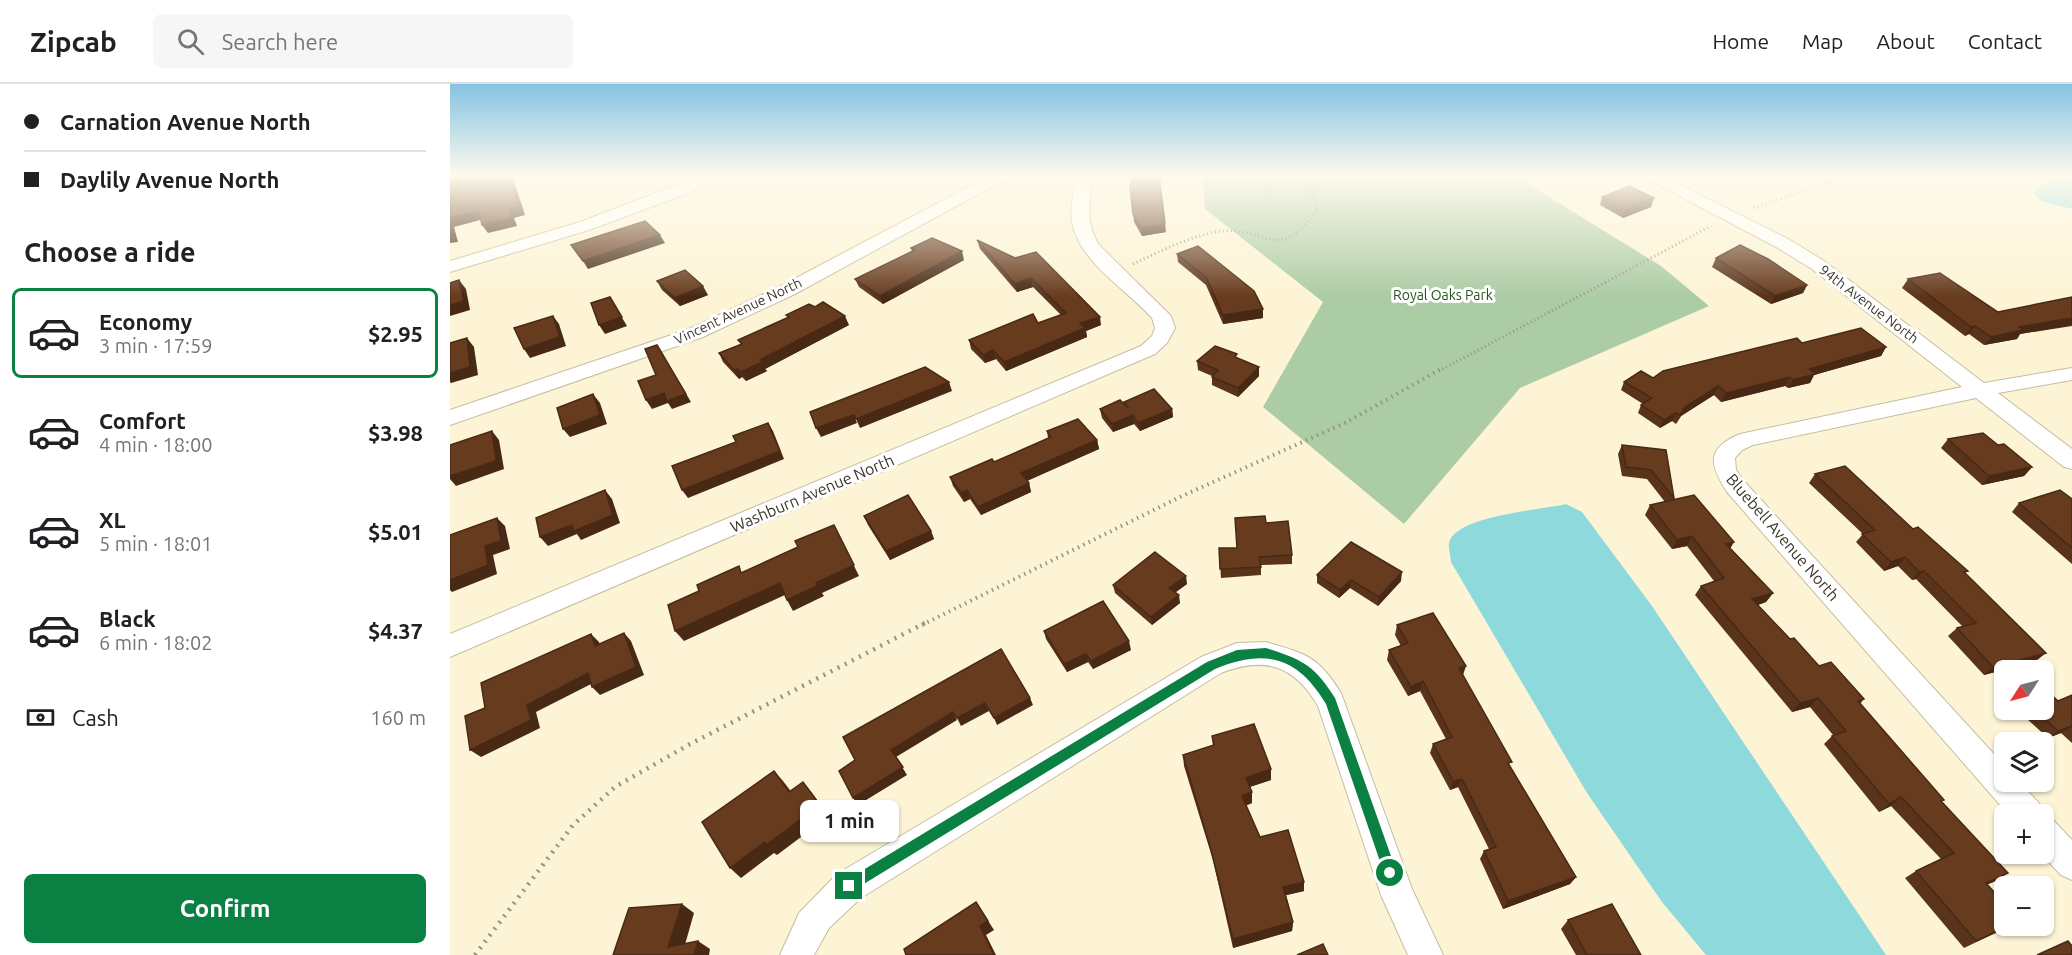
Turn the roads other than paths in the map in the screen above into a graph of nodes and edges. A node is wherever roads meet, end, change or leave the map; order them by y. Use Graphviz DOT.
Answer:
graph roads {
  1 [pos="618,216"];
  2 [pos="926,216"];
  3 [pos="1081,216"];
  4 [pos="1727,216"];
  5 [pos="450,267"];
  6 [pos="2072,375"];
  7 [pos="1980,390"];
  8 [pos="450,418"];
  9 [pos="2072,461"];
  10 [pos="450,646"];
  11 [pos="2019,804"];
  12 [pos="2054,844"];
  13 [pos="2072,864"];
  14 [pos="797,955"];
  15 [pos="1426,955"];
  1 -- 5 [label="street"];
  2 -- 8 [label="street, Vincent Avenue North"];
  3 -- 10 [label="street, Washburn Avenue North"];
  4 -- 7 [label="street, 94th Avenue North"];
  6 -- 7 [label="street"];
  7 -- 9 [label="street, 94th Avenue North"];
  7 -- 11 [label="street, Bluebell Avenue North"];
  12 -- 13 [label="street"];
  14 -- 15 [label="street"];
}
